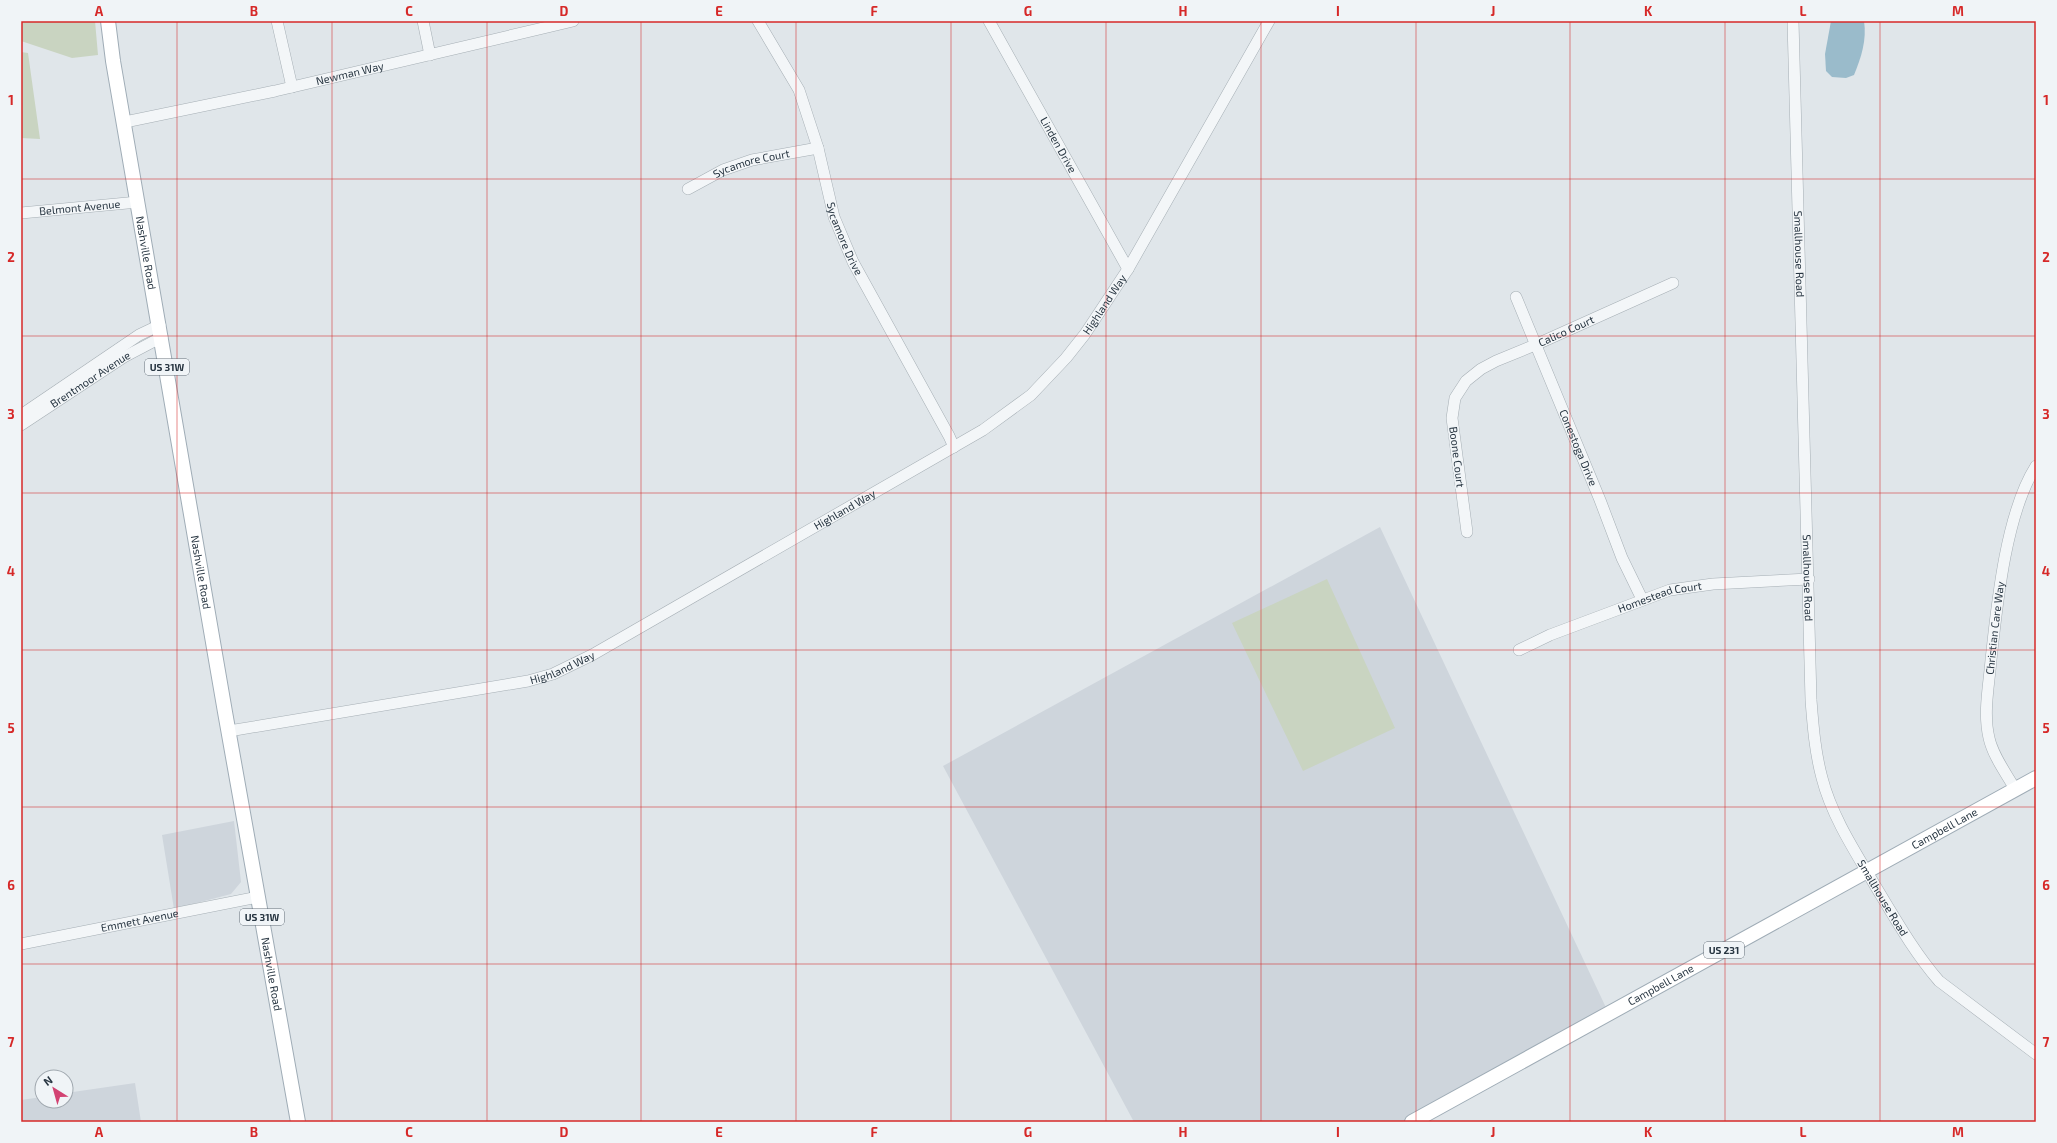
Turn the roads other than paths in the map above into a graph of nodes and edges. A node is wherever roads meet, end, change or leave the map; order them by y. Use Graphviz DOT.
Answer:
graph roads {
  1 [pos="108,21"];
  2 [pos="277,21"];
  3 [pos="423,21"];
  4 [pos="573,21"];
  5 [pos="758,21"];
  6 [pos="988,21"];
  7 [pos="1269,21"];
  8 [pos="1793,21"];
  9 [pos="430,55"];
  10 [pos="292,87"];
  11 [pos="125,122"];
  12 [pos="818,148"];
  13 [pos="688,188"];
  14 [pos="138,202"];
  15 [pos="21,213"];
  16 [pos="1128,269"];
  17 [pos="1672,283"];
  18 [pos="1516,296"];
  19 [pos="161,331"];
  20 [pos="1535,345"];
  21 [pos="1464,384"];
  22 [pos="21,415"];
  23 [pos="21,425"];
  24 [pos="954,447"];
  25 [pos="2036,466"];
  26 [pos="1467,532"];
  27 [pos="1809,579"];
  28 [pos="1642,599"];
  29 [pos="1519,650"];
  30 [pos="229,731"];
  31 [pos="2036,778"];
  32 [pos="2015,789"];
  33 [pos="1867,871"];
  34 [pos="258,897"];
  35 [pos="21,944"];
  36 [pos="2036,1054"];
  37 [pos="298,1122"];
  38 [pos="1412,1122"];
  1 -- 11 [label="main road, Nashville Road / US 31W"];
  2 -- 10 [label="street"];
  3 -- 9 [label="street"];
  4 -- 9 [label="street, Newman Way"];
  5 -- 12 [label="street, Sycamore Drive"];
  6 -- 16 [label="street, Linden Drive"];
  7 -- 16 [label="street, Highland Way"];
  8 -- 27 [label="street, Smallhouse Road"];
  9 -- 10 [label="street, Newman Way"];
  10 -- 11 [label="street, Newman Way"];
  11 -- 14 [label="main road, Nashville Road / US 31W"];
  12 -- 13 [label="street, Sycamore Court"];
  12 -- 24 [label="street, Sycamore Drive"];
  14 -- 15 [label="street, Belmont Avenue"];
  14 -- 19 [label="main road, Nashville Road / US 31W"];
  16 -- 24 [label="street, Highland Way"];
  17 -- 20 [label="street, Calico Court"];
  18 -- 20 [label="street, Conestoga Drive"];
  19 -- 22 [label="street, Brentmoor Avenue"];
  19 -- 23 [label="street, Brentmoor Avenue"];
  19 -- 30 [label="main road, Nashville Road / US 31W"];
  20 -- 21 [label="street, Calico Court"];
  20 -- 28 [label="street, Conestoga Drive"];
  21 -- 26 [label="street, Boone Court"];
  24 -- 30 [label="street, Highland Way"];
  25 -- 32 [label="street, Christian Care Way"];
  27 -- 28 [label="street, Homestead Court"];
  27 -- 33 [label="street, Smallhouse Road"];
  28 -- 29 [label="street, Homestead Court"];
  30 -- 34 [label="main road, Nashville Road / US 31W"];
  31 -- 32 [label="main road, Campbell Lane / US 231"];
  32 -- 33 [label="main road, Campbell Lane / US 231"];
  33 -- 36 [label="street, Smallhouse Road"];
  33 -- 38 [label="main road, Campbell Lane / US 231"];
  34 -- 35 [label="street, Emmett Avenue"];
  34 -- 37 [label="main road, Nashville Road / US 31W"];
}
